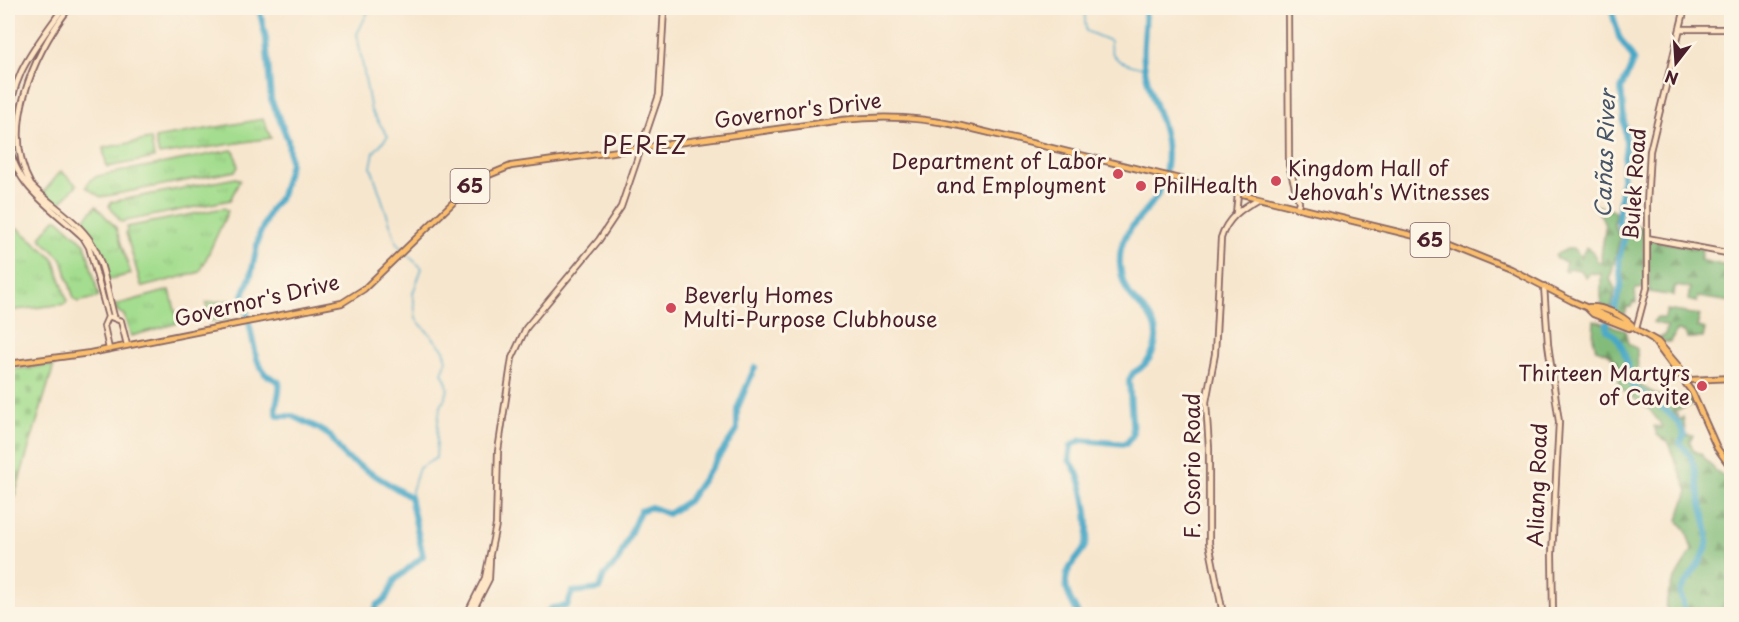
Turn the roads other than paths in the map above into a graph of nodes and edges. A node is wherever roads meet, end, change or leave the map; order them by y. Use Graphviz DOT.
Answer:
graph roads {
  1 [pos="63,8"];
  2 [pos="69,8"];
  3 [pos="664,8"];
  4 [pos="1288,8"];
  5 [pos="1685,8"];
  6 [pos="1680,29"];
  7 [pos="1731,29"];
  8 [pos="8,129"];
  9 [pos="8,135"];
  10 [pos="642,147"];
  11 [pos="1238,194"];
  12 [pos="1258,199"];
  13 [pos="1298,208"];
  14 [pos="58,212"];
  15 [pos="1236,213"];
  16 [pos="1647,238"];
  17 [pos="1731,254"];
  18 [pos="1544,286"];
  19 [pos="111,317"];
  20 [pos="1636,329"];
  21 [pos="1654,341"];
  22 [pos="127,345"];
  23 [pos="109,349"];
  24 [pos="8,364"];
  25 [pos="1731,378"];
  26 [pos="1698,381"];
  27 [pos="1692,392"];
  28 [pos="1731,469"];
  29 [pos="469,615"];
  30 [pos="1223,615"];
  31 [pos="1553,615"];
  1 -- 8 [label="street"];
  2 -- 14 [label="street"];
  3 -- 10 [label="street"];
  4 -- 13 [label="street"];
  5 -- 6 [label="street, Bulek Road"];
  6 -- 7 [label="street"];
  6 -- 16 [label="street, Bulek Road"];
  9 -- 14 [label="street"];
  10 -- 11 [label="main road, Governor's Drive / 65"];
  10 -- 22 [label="main road, Governor's Drive / 65"];
  10 -- 29 [label="street"];
  11 -- 12 [label="main road, Governor's Drive / 65"];
  11 -- 15 [label="street, F. Osorio Road"];
  12 -- 13 [label="main road, Governor's Drive / 65"];
  12 -- 15 [label="street, F. Osorio Road"];
  13 -- 18 [label="main road, Governor's Drive / 65"];
  14 -- 19 [label="street"];
  15 -- 30 [label="street, F. Osorio Road"];
  16 -- 17 [label="street"];
  16 -- 20 [label="street, Bulek Road"];
  18 -- 20 [label="main road, Governor's Drive / 65"];
  18 -- 31 [label="street, Aliang Road"];
  19 -- 22 [label="street"];
  19 -- 23 [label="street"];
  20 -- 21 [label="main road, Governor's Drive / 65"];
  21 -- 26 [label="main road, Governor's Drive / 65"];
  21 -- 27 [label="main road, Governor's Drive / 65"];
  22 -- 23 [label="main road, Governor's Drive / 65"];
  23 -- 24 [label="main road, Governor's Drive / 65"];
  25 -- 26 [label="main road"];
  26 -- 27 [label="main road"];
  27 -- 28 [label="main road, Governor's Drive / 65"];
}
